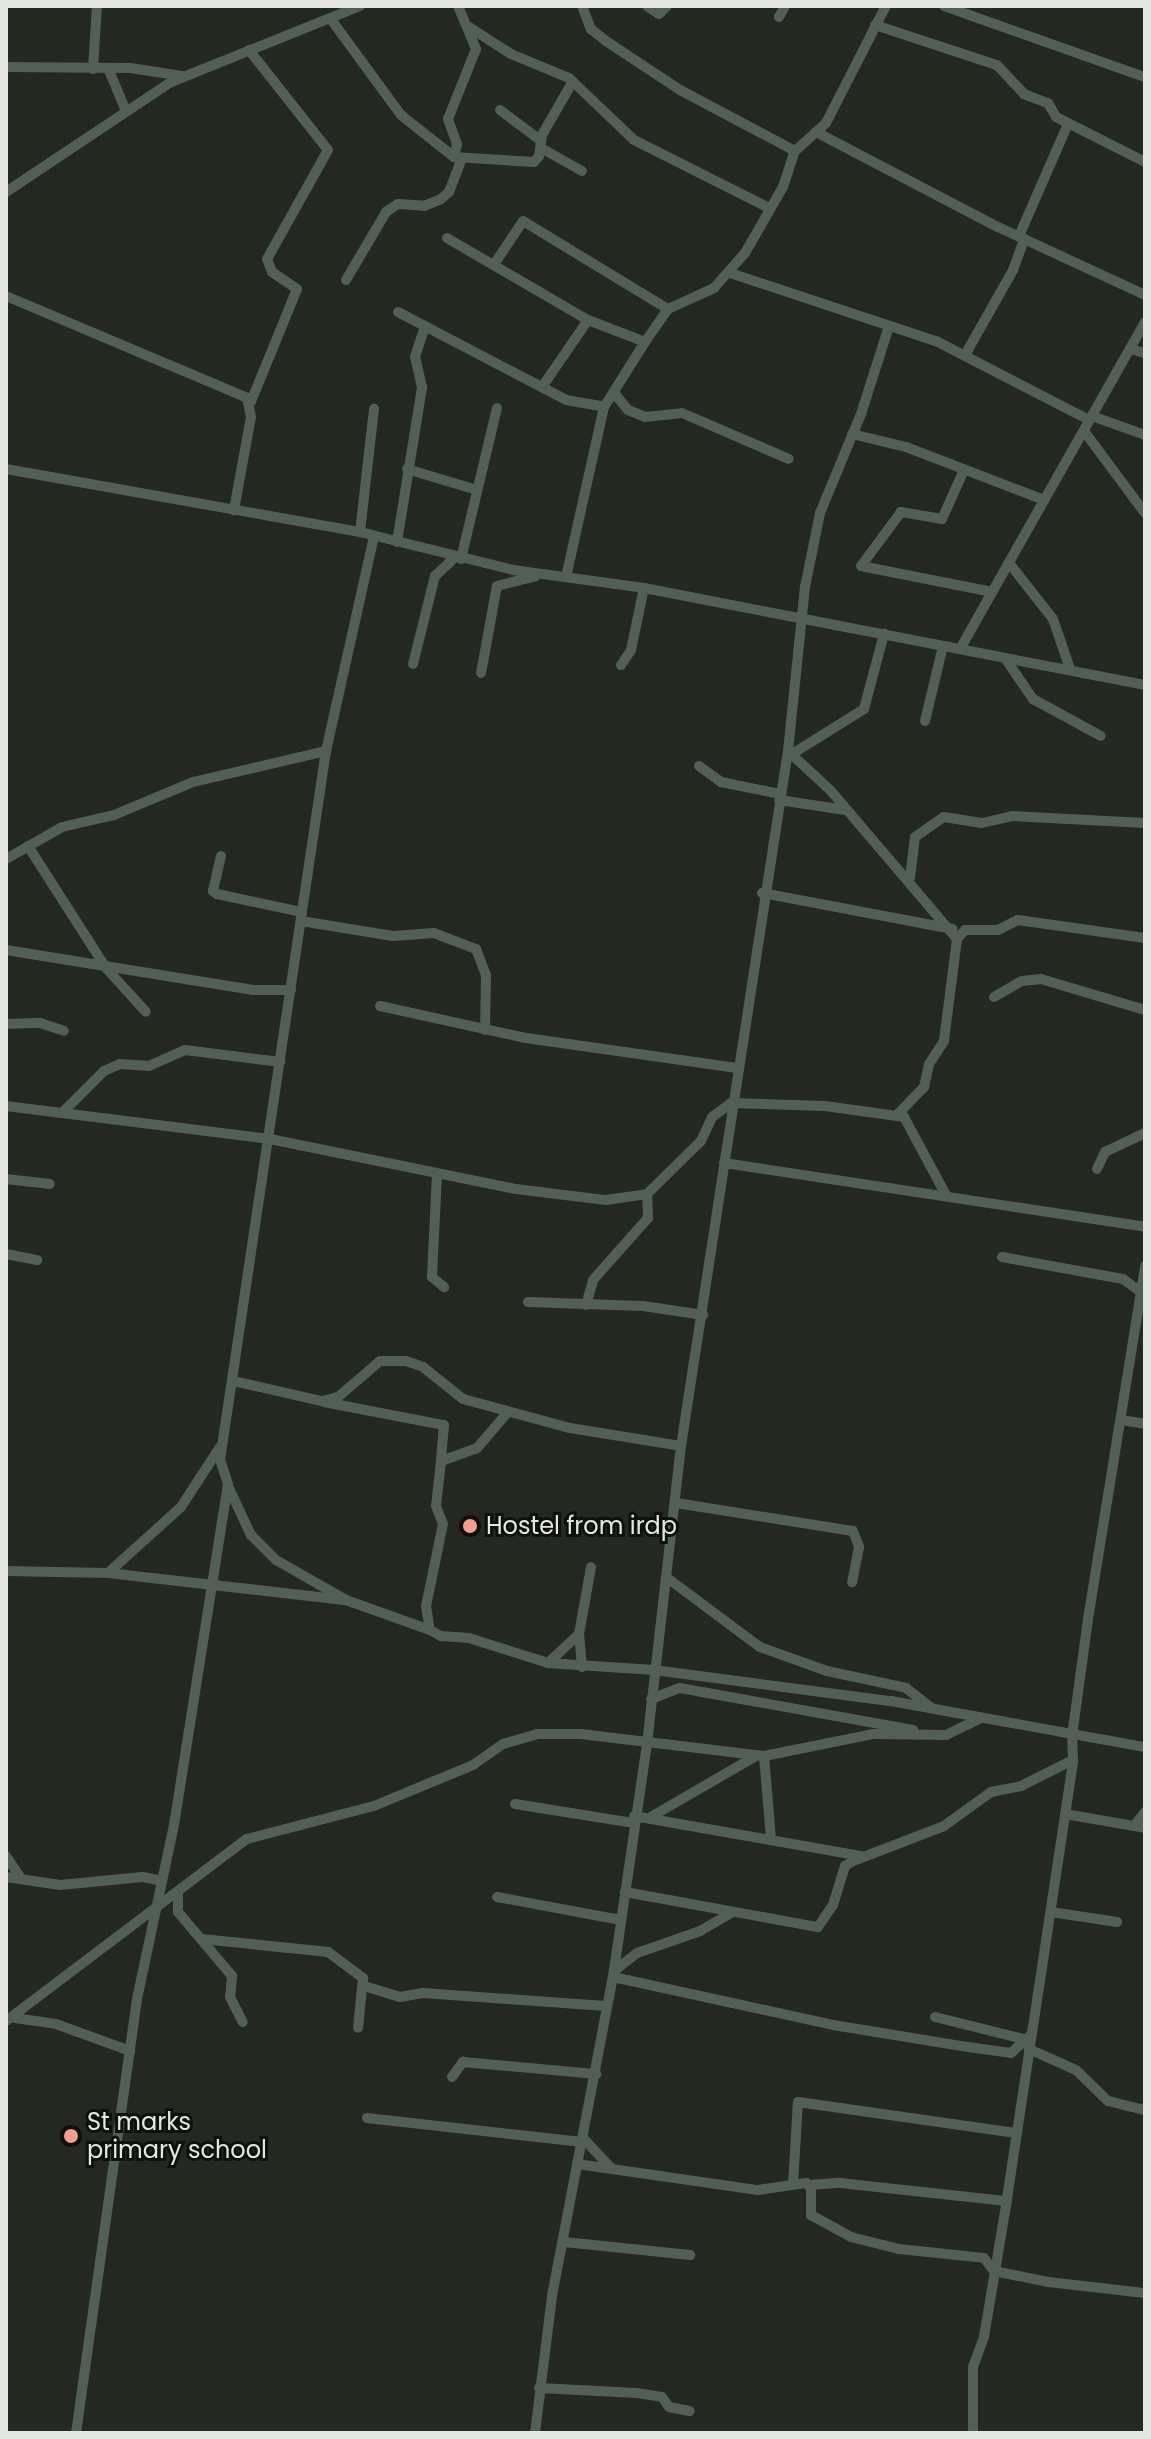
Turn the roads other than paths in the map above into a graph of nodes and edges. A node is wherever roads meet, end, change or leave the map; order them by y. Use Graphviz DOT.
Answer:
graph roads {
  1 [pos="97,6"];
  2 [pos="360,6"];
  3 [pos="458,6"];
  4 [pos="582,6"];
  5 [pos="647,6"];
  6 [pos="667,6"];
  7 [pos="785,6"];
  8 [pos="886,6"];
  9 [pos="944,6"];
  10 [pos="779,17"];
  11 [pos="330,18"];
  12 [pos="875,25"];
  13 [pos="469,27"];
  14 [pos="249,50"];
  15 [pos="6,67"];
  16 [pos="108,68"];
  17 [pos="93,69"];
  18 [pos="184,76"];
  19 [pos="1143,76"];
  20 [pos="573,81"];
  21 [pos="500,110"];
  22 [pos="126,111"];
  23 [pos="1068,124"];
  24 [pos="816,132"];
  25 [pos="540,144"];
  26 [pos="795,151"];
  27 [pos="458,158"];
  28 [pos="1145,162"];
  29 [pos="582,171"];
  30 [pos="6,192"];
  31 [pos="769,208"];
  32 [pos="447,238"];
  33 [pos="1021,238"];
  34 [pos="495,263"];
  35 [pos="730,273"];
  36 [pos="346,280"];
  37 [pos="1145,295"];
  38 [pos="6,296"];
  39 [pos="668,309"];
  40 [pos="398,312"];
  41 [pos="588,320"];
  42 [pos="1145,322"];
  43 [pos="889,326"];
  44 [pos="424,329"];
  45 [pos="645,342"];
  46 [pos="1130,349"];
  47 [pos="1145,353"];
  48 [pos="965,355"];
  49 [pos="542,387"];
  50 [pos="615,394"];
  51 [pos="251,402"];
  52 [pos="604,407"];
  53 [pos="497,408"];
  54 [pos="374,409"];
  55 [pos="1090,418"];
  56 [pos="1084,431"];
  57 [pos="852,434"];
  58 [pos="1145,435"];
  59 [pos="789,459"];
  60 [pos="8,469"];
  61 [pos="407,469"];
  62 [pos="964,470"];
  63 [pos="6,482"];
  64 [pos="477,490"];
  65 [pos="1044,500"];
  66 [pos="234,510"];
  67 [pos="1145,513"];
  68 [pos="360,532"];
  69 [pos="374,536"];
  70 [pos="397,542"];
  71 [pos="458,558"];
  72 [pos="1009,563"];
  73 [pos="550,574"];
  74 [pos="566,577"];
  75 [pos="644,588"];
  76 [pos="992,592"];
  77 [pos="800,620"];
  78 [pos="884,634"];
  79 [pos="943,646"];
  80 [pos="960,649"];
  81 [pos="1005,658"];
  82 [pos="413,664"];
  83 [pos="621,665"];
  84 [pos="1070,669"];
  85 [pos="481,673"];
  86 [pos="1145,685"];
  87 [pos="925,721"];
  88 [pos="1101,736"];
  89 [pos="326,751"];
  90 [pos="790,753"];
  91 [pos="699,766"];
  92 [pos="780,797"];
  93 [pos="845,810"];
  94 [pos="1145,823"];
  95 [pos="17,849"];
  96 [pos="221,856"];
  97 [pos="6,859"];
  98 [pos="910,878"];
  99 [pos="762,893"];
  100 [pos="302,916"];
  101 [pos="955,934"];
  102 [pos="1145,938"];
  103 [pos="6,950"];
  104 [pos="106,968"];
  105 [pos="291,990"];
  106 [pos="994,997"];
  107 [pos="380,1006"];
  108 [pos="1145,1010"];
  109 [pos="146,1012"];
  110 [pos="6,1024"];
  111 [pos="485,1030"];
  112 [pos="64,1031"];
  113 [pos="280,1062"];
  114 [pos="737,1068"];
  115 [pos="731,1103"];
  116 [pos="6,1106"];
  117 [pos="62,1113"];
  118 [pos="897,1115"];
  119 [pos="1145,1133"];
  120 [pos="270,1139"];
  121 [pos="724,1163"];
  122 [pos="1097,1169"];
  123 [pos="437,1174"];
  124 [pos="6,1179"];
  125 [pos="50,1184"];
  126 [pos="647,1194"];
  127 [pos="946,1195"];
  128 [pos="1145,1227"];
  129 [pos="6,1254"];
  130 [pos="1002,1257"];
  131 [pos="37,1260"];
  132 [pos="1145,1266"];
  133 [pos="444,1287"];
  134 [pos="1141,1292"];
  135 [pos="528,1302"];
  136 [pos="586,1305"];
  137 [pos="703,1315"];
  138 [pos="233,1381"];
  139 [pos="322,1401"];
  140 [pos="508,1412"];
  141 [pos="1121,1420"];
  142 [pos="1145,1424"];
  143 [pos="225,1438"];
  144 [pos="681,1446"];
  145 [pos="441,1461"];
  146 [pos="228,1484"];
  147 [pos="676,1503"];
  148 [pos="591,1567"];
  149 [pos="6,1571"];
  150 [pos="108,1573"];
  151 [pos="666,1577"];
  152 [pos="852,1582"];
  153 [pos="211,1583"];
  154 [pos="346,1600"];
  155 [pos="430,1630"];
  156 [pos="579,1634"];
  157 [pos="548,1663"];
  158 [pos="582,1667"];
  159 [pos="654,1670"];
  160 [pos="651,1699"];
  161 [pos="935,1709"];
  162 [pos="981,1718"];
  163 [pos="934,1735"];
  164 [pos="1072,1736"];
  165 [pos="647,1744"];
  166 [pos="1145,1747"];
  167 [pos="761,1756"];
  168 [pos="1073,1760"];
  169 [pos="515,1804"];
  170 [pos="1145,1812"];
  171 [pos="1065,1814"];
  172 [pos="649,1818"];
  173 [pos="634,1820"];
  174 [pos="1139,1827"];
  175 [pos="771,1839"];
  176 [pos="6,1856"];
  177 [pos="864,1857"];
  178 [pos="6,1877"];
  179 [pos="20,1877"];
  180 [pos="162,1881"];
  181 [pos="625,1892"];
  182 [pos="178,1894"];
  183 [pos="497,1897"];
  184 [pos="156,1910"];
  185 [pos="733,1912"];
  186 [pos="1051,1912"];
  187 [pos="621,1920"];
  188 [pos="1117,1922"];
  189 [pos="202,1939"];
  190 [pos="614,1974"];
  191 [pos="364,1986"];
  192 [pos="606,2006"];
  193 [pos="935,2017"];
  194 [pos="10,2019"];
  195 [pos="243,2022"];
  196 [pos="358,2028"];
  197 [pos="1028,2041"];
  198 [pos="130,2051"];
  199 [pos="596,2074"];
  200 [pos="452,2077"];
  201 [pos="1145,2110"];
  202 [pos="367,2118"];
  203 [pos="1016,2133"];
  204 [pos="582,2140"];
  205 [pos="577,2164"];
  206 [pos="614,2171"];
  207 [pos="793,2185"];
  208 [pos="809,2185"];
  209 [pos="1007,2201"];
  210 [pos="564,2242"];
  211 [pos="690,2255"];
  212 [pos="994,2271"];
  213 [pos="1145,2293"];
  214 [pos="539,2388"];
  215 [pos="690,2411"];
  216 [pos="76,2433"];
  217 [pos="535,2433"];
  218 [pos="973,2433"];
  1 -- 17 [label="street"];
  2 -- 11 [label="street"];
  3 -- 13 [label="street"];
  4 -- 26 [label="street"];
  5 -- 6 [label="street"];
  7 -- 10 [label="street"];
  8 -- 12 [label="street"];
  9 -- 19 [label="street"];
  11 -- 14 [label="street"];
  11 -- 27 [label="street"];
  12 -- 23 [label="street"];
  12 -- 24 [label="street"];
  13 -- 20 [label="street"];
  13 -- 27 [label="street"];
  14 -- 18 [label="street"];
  14 -- 51 [label="street"];
  15 -- 17 [label="street"];
  16 -- 17 [label="street"];
  16 -- 18 [label="street"];
  16 -- 22 [label="street"];
  18 -- 22 [label="street"];
  20 -- 25 [label="street"];
  20 -- 31 [label="street"];
  21 -- 25 [label="street"];
  22 -- 30 [label="street"];
  23 -- 28 [label="street"];
  23 -- 33 [label="street"];
  24 -- 26 [label="street"];
  24 -- 33 [label="street"];
  25 -- 27 [label="street"];
  25 -- 29 [label="street"];
  26 -- 31 [label="street"];
  27 -- 36 [label="street"];
  31 -- 35 [label="street"];
  32 -- 34 [label="street"];
  33 -- 37 [label="street"];
  33 -- 48 [label="street"];
  34 -- 39 [label="street"];
  34 -- 41 [label="street"];
  35 -- 39 [label="street"];
  35 -- 43 [label="street"];
  38 -- 51 [label="street"];
  39 -- 45 [label="street"];
  40 -- 44 [label="street"];
  41 -- 45 [label="street"];
  41 -- 49 [label="street"];
  42 -- 46 [label="street"];
  43 -- 48 [label="street"];
  43 -- 57 [label="street"];
  44 -- 49 [label="street"];
  44 -- 61 [label="street"];
  45 -- 50 [label="street"];
  46 -- 47 [label="street"];
  46 -- 55 [label="street"];
  48 -- 55 [label="street"];
  49 -- 52 [label="street"];
  50 -- 52 [label="street"];
  50 -- 59 [label="street"];
  51 -- 66 [label="street"];
  52 -- 74 [label="street"];
  53 -- 64 [label="street"];
  54 -- 68 [label="street"];
  55 -- 56 [label="street"];
  55 -- 58 [label="street"];
  56 -- 65 [label="street"];
  56 -- 67 [label="street"];
  57 -- 62 [label="street"];
  57 -- 77 [label="street"];
  60 -- 63 [label="street"];
  60 -- 66 [label="street"];
  61 -- 64 [label="street"];
  61 -- 70 [label="street"];
  62 -- 65 [label="street"];
  62 -- 76 [label="street"];
  64 -- 71 [label="street"];
  65 -- 72 [label="street"];
  66 -- 68 [label="street"];
  68 -- 69 [label="street"];
  69 -- 70 [label="street"];
  69 -- 89 [label="street"];
  70 -- 71 [label="street"];
  71 -- 73 [label="street"];
  71 -- 82 [label="street"];
  72 -- 76 [label="street"];
  72 -- 84 [label="street"];
  73 -- 74 [label="street"];
  73 -- 85 [label="street"];
  74 -- 75 [label="street"];
  75 -- 77 [label="street"];
  75 -- 83 [label="street"];
  76 -- 80 [label="street"];
  77 -- 78 [label="street"];
  77 -- 90 [label="street"];
  78 -- 79 [label="street"];
  78 -- 90 [label="street"];
  79 -- 80 [label="street"];
  79 -- 87 [label="street"];
  80 -- 81 [label="street"];
  81 -- 84 [label="street"];
  81 -- 88 [label="street"];
  84 -- 86 [label="street"];
  89 -- 95 [label="street"];
  89 -- 100 [label="street"];
  90 -- 92 [label="street"];
  90 -- 93 [label="street"];
  91 -- 92 [label="street"];
  92 -- 93 [label="street"];
  92 -- 99 [label="street"];
  93 -- 98 [label="street"];
  94 -- 98 [label="street"];
  95 -- 97 [label="street"];
  95 -- 104 [label="street"];
  96 -- 100 [label="street"];
  98 -- 101 [label="street"];
  99 -- 101 [label="street"];
  99 -- 114 [label="street"];
  100 -- 105 [label="street"];
  100 -- 111 [label="street"];
  101 -- 102 [label="street"];
  101 -- 118 [label="street"];
  103 -- 104 [label="street"];
  104 -- 105 [label="street"];
  104 -- 109 [label="street"];
  105 -- 113 [label="street"];
  106 -- 108 [label="street"];
  107 -- 111 [label="street"];
  110 -- 112 [label="street"];
  111 -- 114 [label="street"];
  113 -- 117 [label="street"];
  113 -- 120 [label="street"];
  114 -- 115 [label="street"];
  115 -- 118 [label="street"];
  115 -- 121 [label="street"];
  115 -- 126 [label="street"];
  116 -- 117 [label="street"];
  117 -- 120 [label="street"];
  118 -- 127 [label="street"];
  119 -- 122 [label="street"];
  120 -- 123 [label="street"];
  120 -- 138 [label="street"];
  121 -- 127 [label="street"];
  121 -- 137 [label="street"];
  123 -- 126 [label="street"];
  123 -- 133 [label="street"];
  124 -- 125 [label="street"];
  126 -- 136 [label="street"];
  127 -- 128 [label="street"];
  129 -- 131 [label="street"];
  130 -- 134 [label="street"];
  132 -- 134 [label="street"];
  134 -- 141 [label="street"];
  135 -- 136 [label="street"];
  136 -- 137 [label="street"];
  137 -- 144 [label="street"];
  138 -- 139 [label="street"];
  138 -- 143 [label="street"];
  139 -- 140 [label="street"];
  139 -- 145 [label="street"];
  140 -- 144 [label="street"];
  140 -- 145 [label="street"];
  141 -- 142 [label="street"];
  141 -- 164 [label="street"];
  143 -- 146 [label="street"];
  143 -- 150 [label="street"];
  144 -- 147 [label="street"];
  145 -- 155 [label="street"];
  146 -- 153 [label="street"];
  146 -- 154 [label="street"];
  147 -- 151 [label="street"];
  147 -- 152 [label="street"];
  148 -- 156 [label="street"];
  149 -- 150 [label="street"];
  150 -- 153 [label="street"];
  151 -- 159 [label="street"];
  151 -- 161 [label="street"];
  153 -- 154 [label="street"];
  153 -- 180 [label="street"];
  154 -- 155 [label="street"];
  155 -- 157 [label="street"];
  156 -- 157 [label="street"];
  156 -- 158 [label="street"];
  157 -- 158 [label="street"];
  158 -- 159 [label="street"];
  159 -- 160 [label="street"];
  159 -- 161 [label="street"];
  160 -- 163 [label="street"];
  160 -- 165 [label="street"];
  161 -- 162 [label="street"];
  162 -- 163 [label="street"];
  162 -- 164 [label="street"];
  163 -- 167 [label="street"];
  164 -- 166 [label="street"];
  164 -- 168 [label="street"];
  165 -- 167 [label="street"];
  165 -- 173 [label="street"];
  165 -- 182 [label="street"];
  167 -- 172 [label="street"];
  167 -- 175 [label="street"];
  168 -- 171 [label="street"];
  168 -- 177 [label="street"];
  169 -- 173 [label="street"];
  170 -- 174 [label="street"];
  171 -- 174 [label="street"];
  171 -- 186 [label="street"];
  172 -- 173 [label="street"];
  172 -- 175 [label="street"];
  173 -- 181 [label="street"];
  175 -- 177 [label="street"];
  176 -- 179 [label="street"];
  177 -- 185 [label="street"];
  178 -- 179 [label="street"];
  179 -- 180 [label="street"];
  180 -- 184 [label="street"];
  181 -- 185 [label="street"];
  181 -- 187 [label="street"];
  182 -- 184 [label="street"];
  182 -- 189 [label="street"];
  183 -- 187 [label="street"];
  184 -- 194 [label="street"];
  184 -- 198 [label="street"];
  185 -- 190 [label="street"];
  186 -- 188 [label="street"];
  186 -- 197 [label="street"];
  187 -- 190 [label="street"];
  189 -- 191 [label="street"];
  189 -- 195 [label="street"];
  190 -- 192 [label="street"];
  190 -- 197 [label="street"];
  191 -- 192 [label="street"];
  191 -- 196 [label="street"];
  192 -- 199 [label="street"];
  193 -- 197 [label="street"];
  194 -- 198 [label="street"];
  197 -- 201 [label="street"];
  197 -- 203 [label="street"];
  198 -- 216 [label="street"];
  199 -- 200 [label="street"];
  199 -- 204 [label="street"];
  202 -- 204 [label="street"];
  203 -- 207 [label="street"];
  203 -- 209 [label="street"];
  204 -- 205 [label="street"];
  204 -- 206 [label="street"];
  205 -- 206 [label="street"];
  205 -- 210 [label="street"];
  206 -- 207 [label="street"];
  207 -- 208 [label="street"];
  208 -- 209 [label="street"];
  208 -- 212 [label="street"];
  209 -- 212 [label="street"];
  210 -- 211 [label="street"];
  210 -- 214 [label="street"];
  212 -- 213 [label="street"];
  212 -- 218 [label="street"];
  214 -- 215 [label="street"];
  214 -- 217 [label="street"];
}
